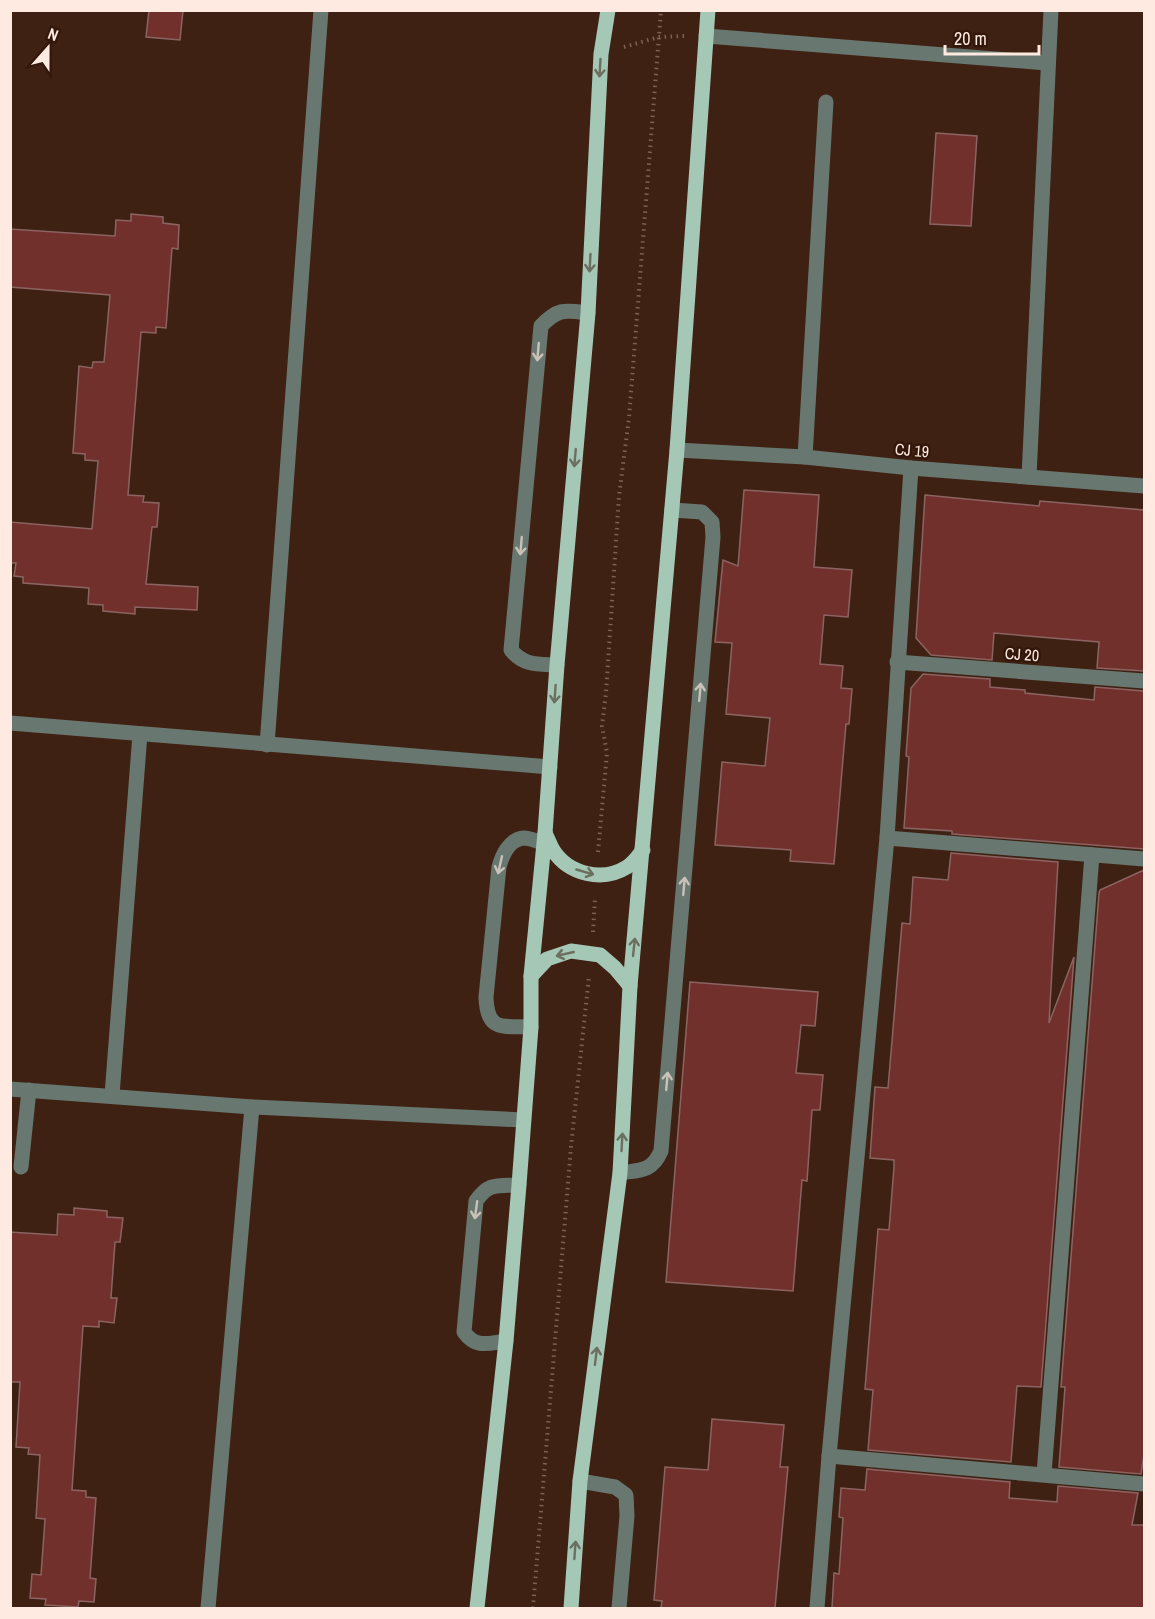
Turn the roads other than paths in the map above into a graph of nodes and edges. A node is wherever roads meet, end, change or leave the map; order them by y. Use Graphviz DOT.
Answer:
graph roads {
  1 [pos="321,10"];
  2 [pos="608,10"];
  3 [pos="708,10"];
  4 [pos="1051,10"];
  5 [pos="706,36"];
  6 [pos="1047,63"];
  7 [pos="826,102"];
  8 [pos="588,313"];
  9 [pos="677,450"];
  10 [pos="805,457"];
  11 [pos="911,468"];
  12 [pos="1029,477"];
  13 [pos="1144,486"];
  14 [pos="672,510"];
  15 [pos="897,662"];
  16 [pos="556,665"];
  17 [pos="1144,681"];
  18 [pos="10,723"];
  19 [pos="140,734"];
  20 [pos="267,745"];
  21 [pos="550,767"];
  22 [pos="545,838"];
  23 [pos="886,838"];
  24 [pos="643,850"];
  25 [pos="1092,855"];
  26 [pos="1144,859"];
  27 [pos="531,976"];
  28 [pos="630,986"];
  29 [pos="531,1028"];
  30 [pos="10,1089"];
  31 [pos="29,1090"];
  32 [pos="111,1095"];
  33 [pos="252,1107"];
  34 [pos="524,1120"];
  35 [pos="21,1167"];
  36 [pos="620,1173"];
  37 [pos="519,1185"];
  38 [pos="506,1341"];
  39 [pos="830,1456"];
  40 [pos="1044,1474"];
  41 [pos="580,1481"];
  42 [pos="1144,1484"];
  43 [pos="208,1608"];
  44 [pos="477,1608"];
  45 [pos="571,1608"];
  46 [pos="619,1608"];
  47 [pos="817,1608"];
  1 -- 20 [label="street"];
  2 -- 8 [label="main road, one-way"];
  3 -- 5 [label="main road"];
  4 -- 6 [label="street"];
  5 -- 6 [label="street"];
  5 -- 9 [label="main road"];
  6 -- 12 [label="street"];
  7 -- 10 [label="street"];
  8 -- 16 [label="main road, one-way"];
  8 -- 16 [label="street, one-way"];
  9 -- 10 [label="street, CJ 19"];
  9 -- 14 [label="main road"];
  10 -- 11 [label="street, CJ 19"];
  11 -- 12 [label="street, CJ 19"];
  11 -- 15 [label="street"];
  12 -- 13 [label="street, CJ 19"];
  14 -- 24 [label="main road"];
  36 -- 14 [label="street, one-way"];
  15 -- 17 [label="street, CJ 20"];
  15 -- 23 [label="street"];
  16 -- 21 [label="main road, one-way"];
  18 -- 19 [label="street"];
  19 -- 20 [label="street"];
  19 -- 32 [label="street"];
  20 -- 21 [label="street"];
  21 -- 22 [label="main road"];
  22 -- 24 [label="main road, one-way"];
  22 -- 27 [label="main road"];
  22 -- 29 [label="street, one-way"];
  23 -- 25 [label="street"];
  23 -- 39 [label="street"];
  28 -- 24 [label="main road, one-way"];
  25 -- 26 [label="street"];
  25 -- 40 [label="street"];
  28 -- 27 [label="main road, one-way"];
  27 -- 29 [label="main road"];
  36 -- 28 [label="main road, one-way"];
  29 -- 34 [label="main road"];
  30 -- 31 [label="street"];
  31 -- 32 [label="street"];
  31 -- 35 [label="street"];
  32 -- 33 [label="street"];
  33 -- 34 [label="street"];
  33 -- 43 [label="street"];
  34 -- 37 [label="main road"];
  41 -- 36 [label="main road, one-way"];
  37 -- 38 [label="main road"];
  37 -- 38 [label="street, one-way"];
  38 -- 44 [label="main road"];
  39 -- 40 [label="street"];
  39 -- 47 [label="street"];
  40 -- 42 [label="street"];
  45 -- 41 [label="main road, one-way"];
  41 -- 46 [label="street"];
}
